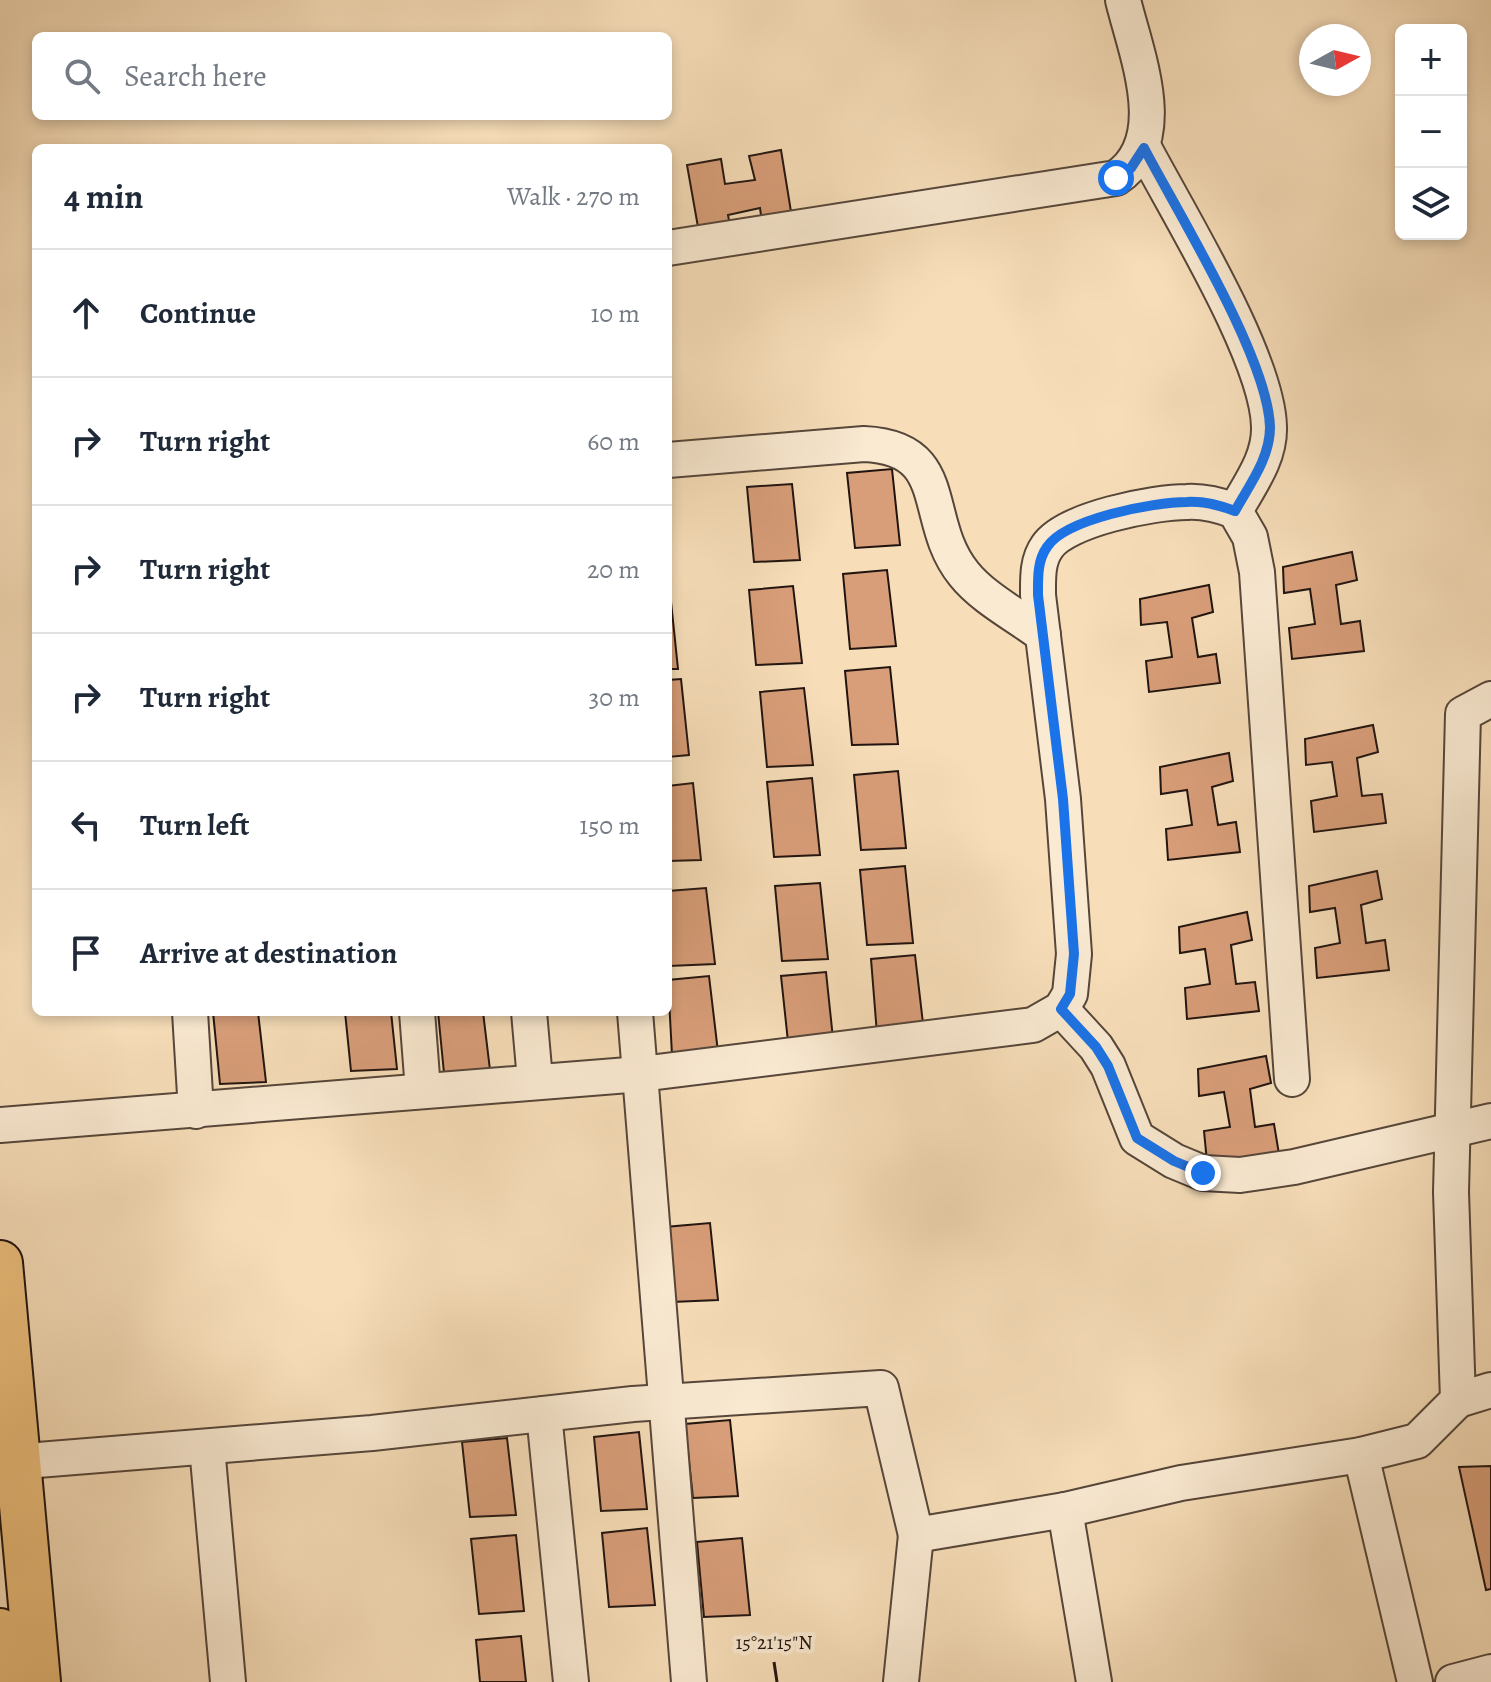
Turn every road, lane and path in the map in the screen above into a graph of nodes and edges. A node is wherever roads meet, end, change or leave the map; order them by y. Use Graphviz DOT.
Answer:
graph roads {
  1 [pos="1123,0"];
  2 [pos="1144,148"];
  3 [pos="672,247"];
  4 [pos="672,460"];
  5 [pos="1235,511"];
  6 [pos="1043,635"];
  7 [pos="1491,699"];
  8 [pos="1061,1009"];
  9 [pos="190,1016"];
  10 [pos="417,1016"];
  11 [pos="529,1016"];
  12 [pos="635,1016"];
  13 [pos="641,1074"];
  14 [pos="1292,1079"];
  15 [pos="535,1080"];
  16 [pos="423,1090"];
  17 [pos="196,1111"];
  18 [pos="1491,1121"];
  19 [pos="0,1125"];
  20 [pos="1453,1129"];
  21 [pos="0,1263"];
  22 [pos="1491,1390"];
  23 [pos="1458,1400"];
  24 [pos="666,1402"];
  25 [pos="544,1414"];
  26 [pos="207,1447"];
  27 [pos="1361,1455"];
  28 [pos="9,1462"];
  29 [pos="1065,1510"];
  30 [pos="916,1535"];
  31 [pos="0,1631"];
  32 [pos="1491,1672"];
  33 [pos="5,1682"];
  34 [pos="38,1682"];
  35 [pos="228,1682"];
  36 [pos="571,1682"];
  37 [pos="689,1682"];
  38 [pos="901,1682"];
  39 [pos="1094,1682"];
  40 [pos="1415,1682"];
  41 [pos="1453,1682"];
  1 -- 2 [label="street"];
  2 -- 3 [label="street"];
  2 -- 5 [label="street"];
  4 -- 6 [label="street"];
  5 -- 6 [label="street"];
  5 -- 14 [label="street"];
  6 -- 8 [label="street"];
  7 -- 20 [label="street"];
  8 -- 13 [label="street"];
  8 -- 20 [label="street"];
  9 -- 17 [label="street"];
  10 -- 16 [label="street"];
  11 -- 15 [label="street"];
  12 -- 13 [label="street"];
  13 -- 15 [label="street"];
  13 -- 24 [label="street"];
  15 -- 16 [label="street"];
  16 -- 17 [label="street"];
  17 -- 19 [label="street"];
  18 -- 20 [label="street"];
  20 -- 23 [label="street"];
  21 -- 28 [label="highway"];
  22 -- 23 [label="street"];
  23 -- 27 [label="street"];
  24 -- 25 [label="street"];
  24 -- 30 [label="street"];
  24 -- 37 [label="street"];
  25 -- 26 [label="street"];
  25 -- 36 [label="street"];
  26 -- 28 [label="street"];
  26 -- 35 [label="street"];
  27 -- 29 [label="street"];
  27 -- 40 [label="street"];
  28 -- 34 [label="highway"];
  29 -- 30 [label="street"];
  29 -- 39 [label="street"];
  30 -- 38 [label="street"];
  31 -- 33 [label="highway"];
  32 -- 41 [label="street"];
}
